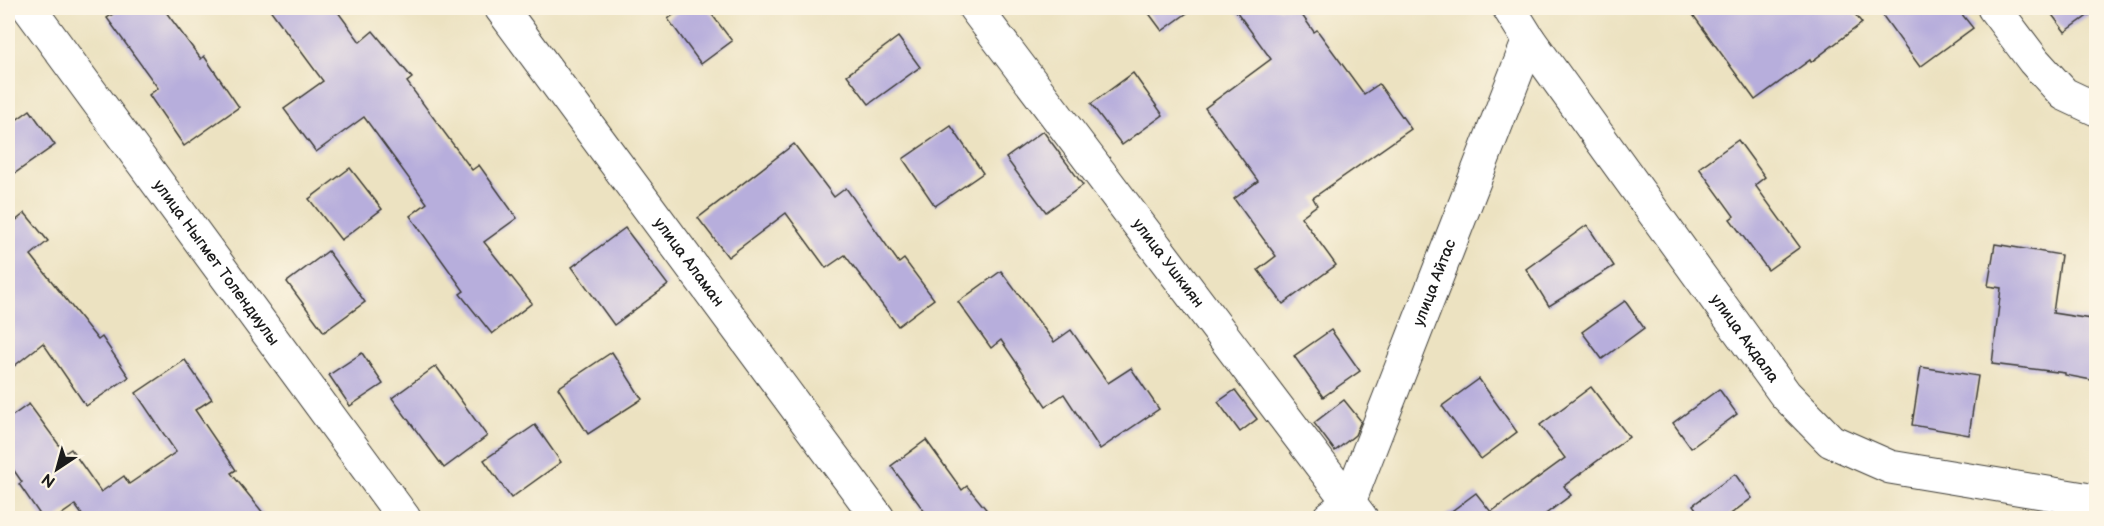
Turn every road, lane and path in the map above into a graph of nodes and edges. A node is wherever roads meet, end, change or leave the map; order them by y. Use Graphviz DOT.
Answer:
graph roads {
  1 [pos="29,8"];
  2 [pos="501,8"];
  3 [pos="975,8"];
  4 [pos="1509,8"];
  5 [pos="1994,8"];
  6 [pos="1529,40"];
  7 [pos="2097,109"];
  8 [pos="2097,501"];
  9 [pos="1347,513"];
  10 [pos="404,519"];
  11 [pos="878,519"];
  1 -- 10 [label="street, улица Ныгмет Толендиулы"];
  2 -- 11 [label="street, улица Аламан"];
  3 -- 9 [label="street, улица Ушкиян"];
  4 -- 6 [label="street, улица Акдала"];
  5 -- 7 [label="street"];
  6 -- 8 [label="street, улица Акдала"];
  6 -- 9 [label="street, улица Айтас"];
}
